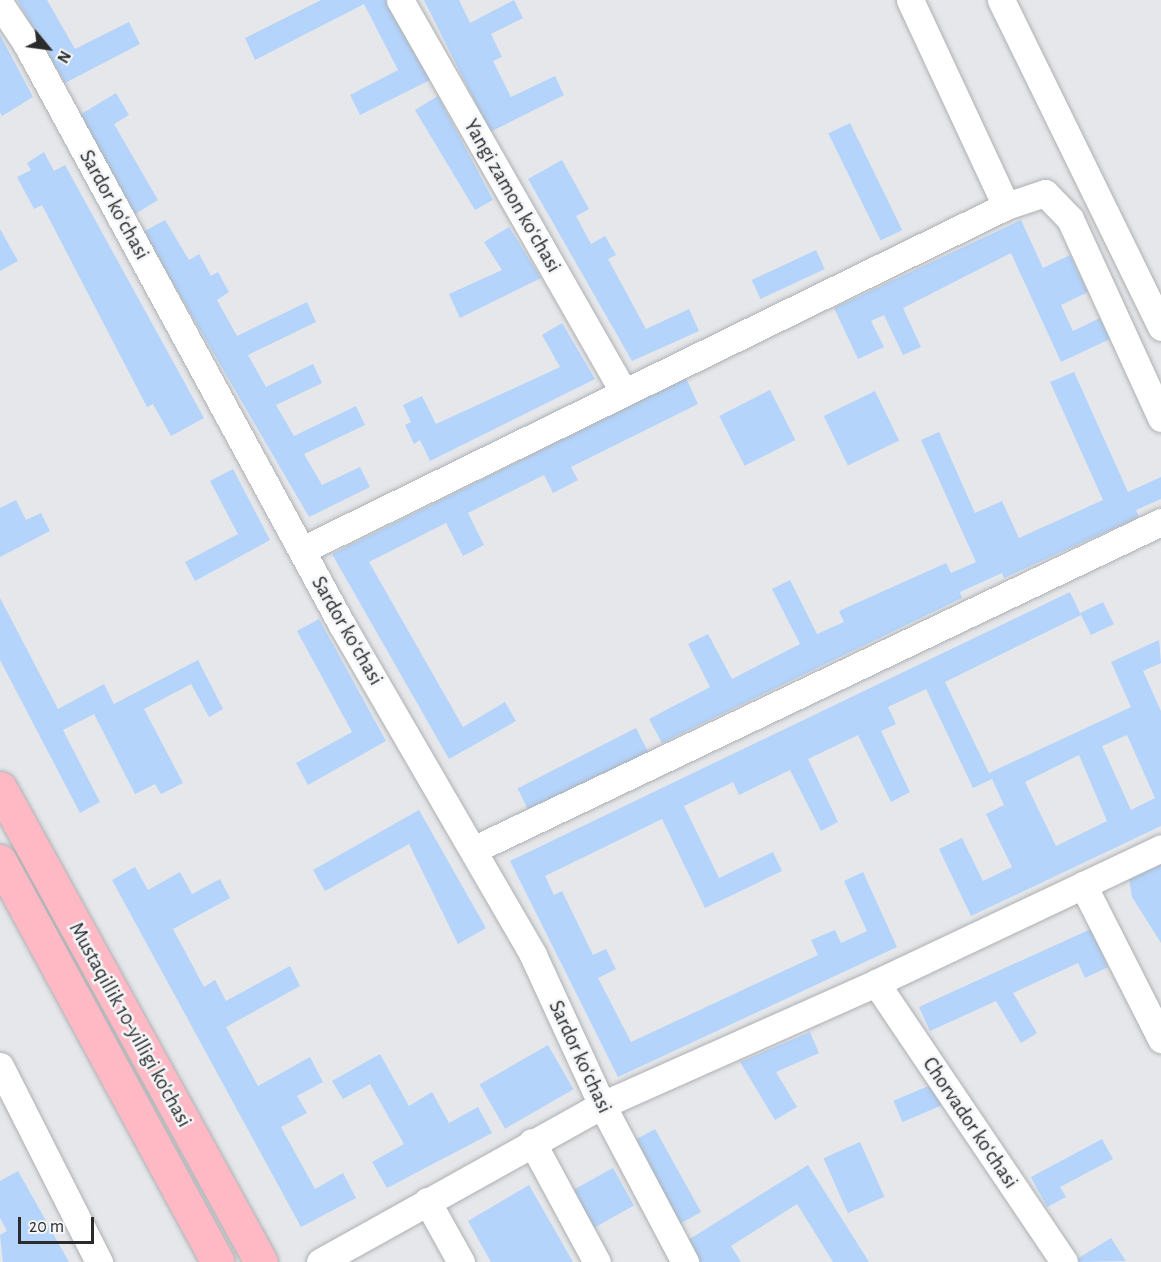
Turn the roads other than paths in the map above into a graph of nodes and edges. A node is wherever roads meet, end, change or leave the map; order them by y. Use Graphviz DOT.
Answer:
graph roads {
  1 [pos="400,0"];
  2 [pos="910,0"];
  3 [pos="1001,0"];
  4 [pos="0,4"];
  5 [pos="1006,206"];
  6 [pos="1161,327"];
  7 [pos="624,392"];
  8 [pos="1161,418"];
  9 [pos="1161,522"];
  10 [pos="302,550"];
  11 [pos="0,788"];
  12 [pos="1161,848"];
  13 [pos="475,849"];
  14 [pos="1,863"];
  15 [pos="1083,885"];
  16 [pos="876,983"];
  17 [pos="1161,1038"];
  18 [pos="0,1066"];
  19 [pos="602,1105"];
  20 [pos="532,1142"];
  21 [pos="427,1201"];
  22 [pos="99,1262"];
  23 [pos="218,1262"];
  24 [pos="261,1262"];
  25 [pos="320,1262"];
  26 [pos="461,1262"];
  27 [pos="597,1262"];
  28 [pos="685,1262"];
  29 [pos="1064,1262"];
  1 -- 7 [label="street, Yangi zamon koʻchasi"];
  2 -- 5 [label="street"];
  3 -- 6 [label="street"];
  4 -- 10 [label="street, Sardor koʻchasi"];
  5 -- 7 [label="street"];
  5 -- 8 [label="street"];
  7 -- 10 [label="street"];
  9 -- 13 [label="street"];
  10 -- 13 [label="street, Sardor koʻchasi"];
  11 -- 24 [label="main road, Mustaqillik 10-yilligi ko'chasi"];
  12 -- 15 [label="street"];
  13 -- 19 [label="street, Sardor koʻchasi"];
  14 -- 23 [label="main road, Mustaqillik 10-yilligi ko'chasi"];
  15 -- 16 [label="street"];
  15 -- 17 [label="street"];
  16 -- 19 [label="street"];
  16 -- 29 [label="street, Chorvador koʻchasi"];
  18 -- 22 [label="street"];
  19 -- 20 [label="street"];
  19 -- 28 [label="street, Sardor koʻchasi"];
  20 -- 21 [label="street"];
  20 -- 27 [label="street"];
  21 -- 25 [label="street"];
  21 -- 26 [label="street"];
}
